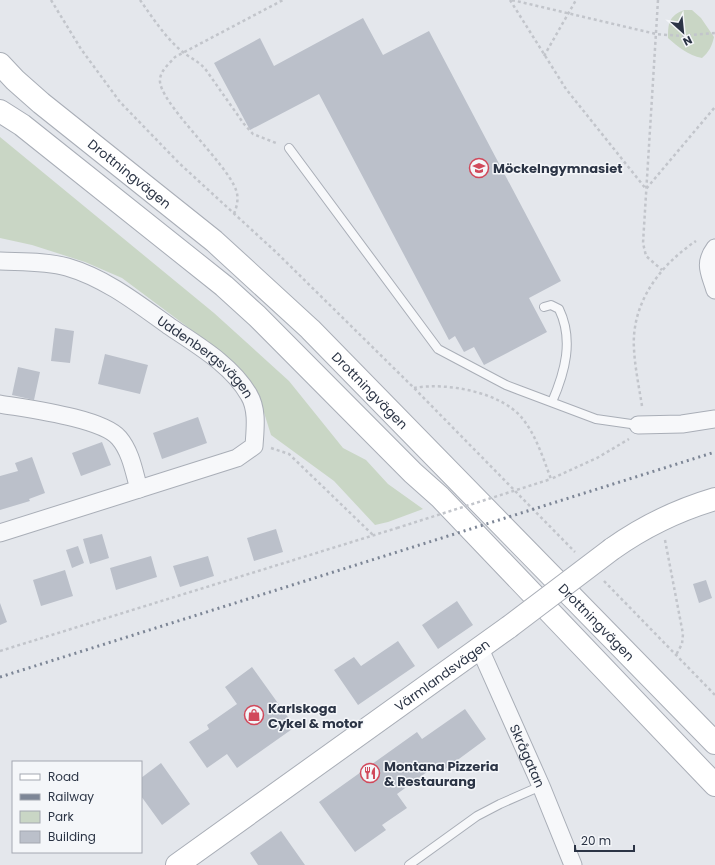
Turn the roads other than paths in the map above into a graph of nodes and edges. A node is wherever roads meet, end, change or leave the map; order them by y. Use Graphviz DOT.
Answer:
graph roads {
  1 [pos="0,64"];
  2 [pos="0,111"];
  3 [pos="289,148"];
  4 [pos="709,243"];
  5 [pos="0,261"];
  6 [pos="715,290"];
  7 [pos="544,307"];
  8 [pos="552,402"];
  9 [pos="0,404"];
  10 [pos="715,419"];
  11 [pos="638,425"];
  12 [pos="139,489"];
  13 [pos="715,499"];
  14 [pos="0,533"];
  15 [pos="480,649"];
  16 [pos="715,743"];
  17 [pos="715,785"];
  18 [pos="542,786"];
  19 [pos="176,865"];
  20 [pos="409,865"];
  21 [pos="573,865"];
  1 -- 16 [label="main road, Drottningvägen"];
  2 -- 17 [label="main road, Drottningvägen"];
  3 -- 8 [label="lane"];
  4 -- 6 [label="street"];
  5 -- 12 [label="street, Uddenbergsvägen"];
  7 -- 8 [label="lane"];
  8 -- 11 [label="lane"];
  9 -- 12 [label="street"];
  10 -- 11 [label="street"];
  12 -- 14 [label="street"];
  13 -- 15 [label="main road, Värmlandsvägen, bridge"];
  15 -- 18 [label="street, Skrågatan"];
  15 -- 19 [label="main road, Värmlandsvägen"];
  18 -- 20 [label="lane"];
  18 -- 21 [label="street, Skrågatan"];
}
